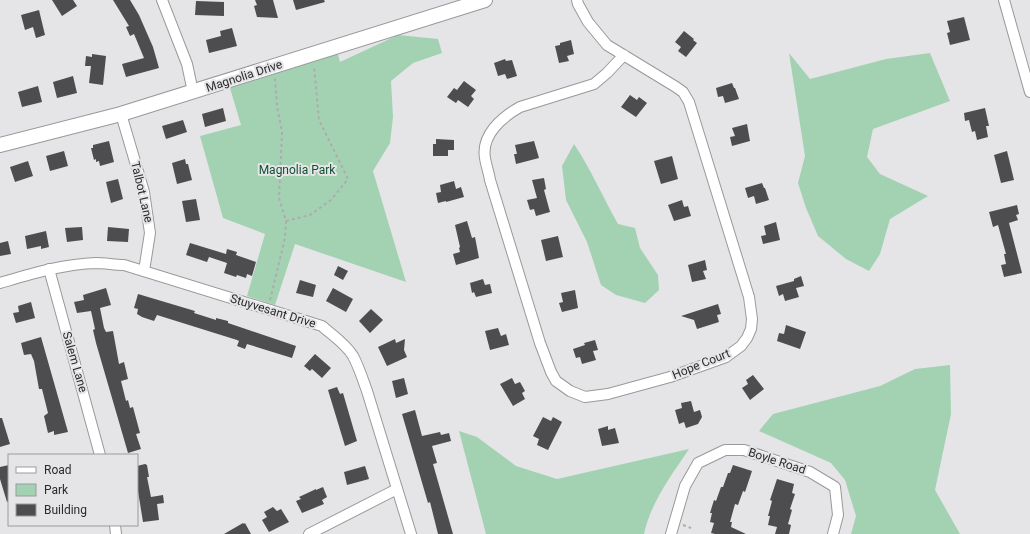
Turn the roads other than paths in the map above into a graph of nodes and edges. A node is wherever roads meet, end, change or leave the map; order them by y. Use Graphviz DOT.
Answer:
graph roads {
  1 [pos="162,0"];
  2 [pos="485,0"];
  3 [pos="577,0"];
  4 [pos="1004,0"];
  5 [pos="624,55"];
  6 [pos="192,92"];
  7 [pos="1030,92"];
  8 [pos="121,114"];
  9 [pos="0,146"];
  10 [pos="49,269"];
  11 [pos="144,271"];
  12 [pos="0,283"];
  13 [pos="100,454"];
  14 [pos="397,489"];
  15 [pos="309,534"];
  16 [pos="411,534"];
  17 [pos="672,534"];
  18 [pos="833,534"];
  1 -- 6 [label="street"];
  2 -- 6 [label="street, Magnolia Drive"];
  3 -- 5 [label="street, Hope Court"];
  4 -- 7 [label="street"];
  5 -- 5 [label="street, Hope Court"];
  6 -- 8 [label="street, Magnolia Drive"];
  8 -- 9 [label="street, Magnolia Drive"];
  8 -- 11 [label="street, Talbot Lane"];
  10 -- 11 [label="street, Stuyvesant Drive"];
  10 -- 12 [label="street, Stuyvesant Drive"];
  10 -- 13 [label="street, Salem Lane"];
  11 -- 14 [label="street, Stuyvesant Drive"];
  14 -- 15 [label="street"];
  14 -- 16 [label="street, Stuyvesant Drive"];
  17 -- 18 [label="street, Boyle Road"];
}
